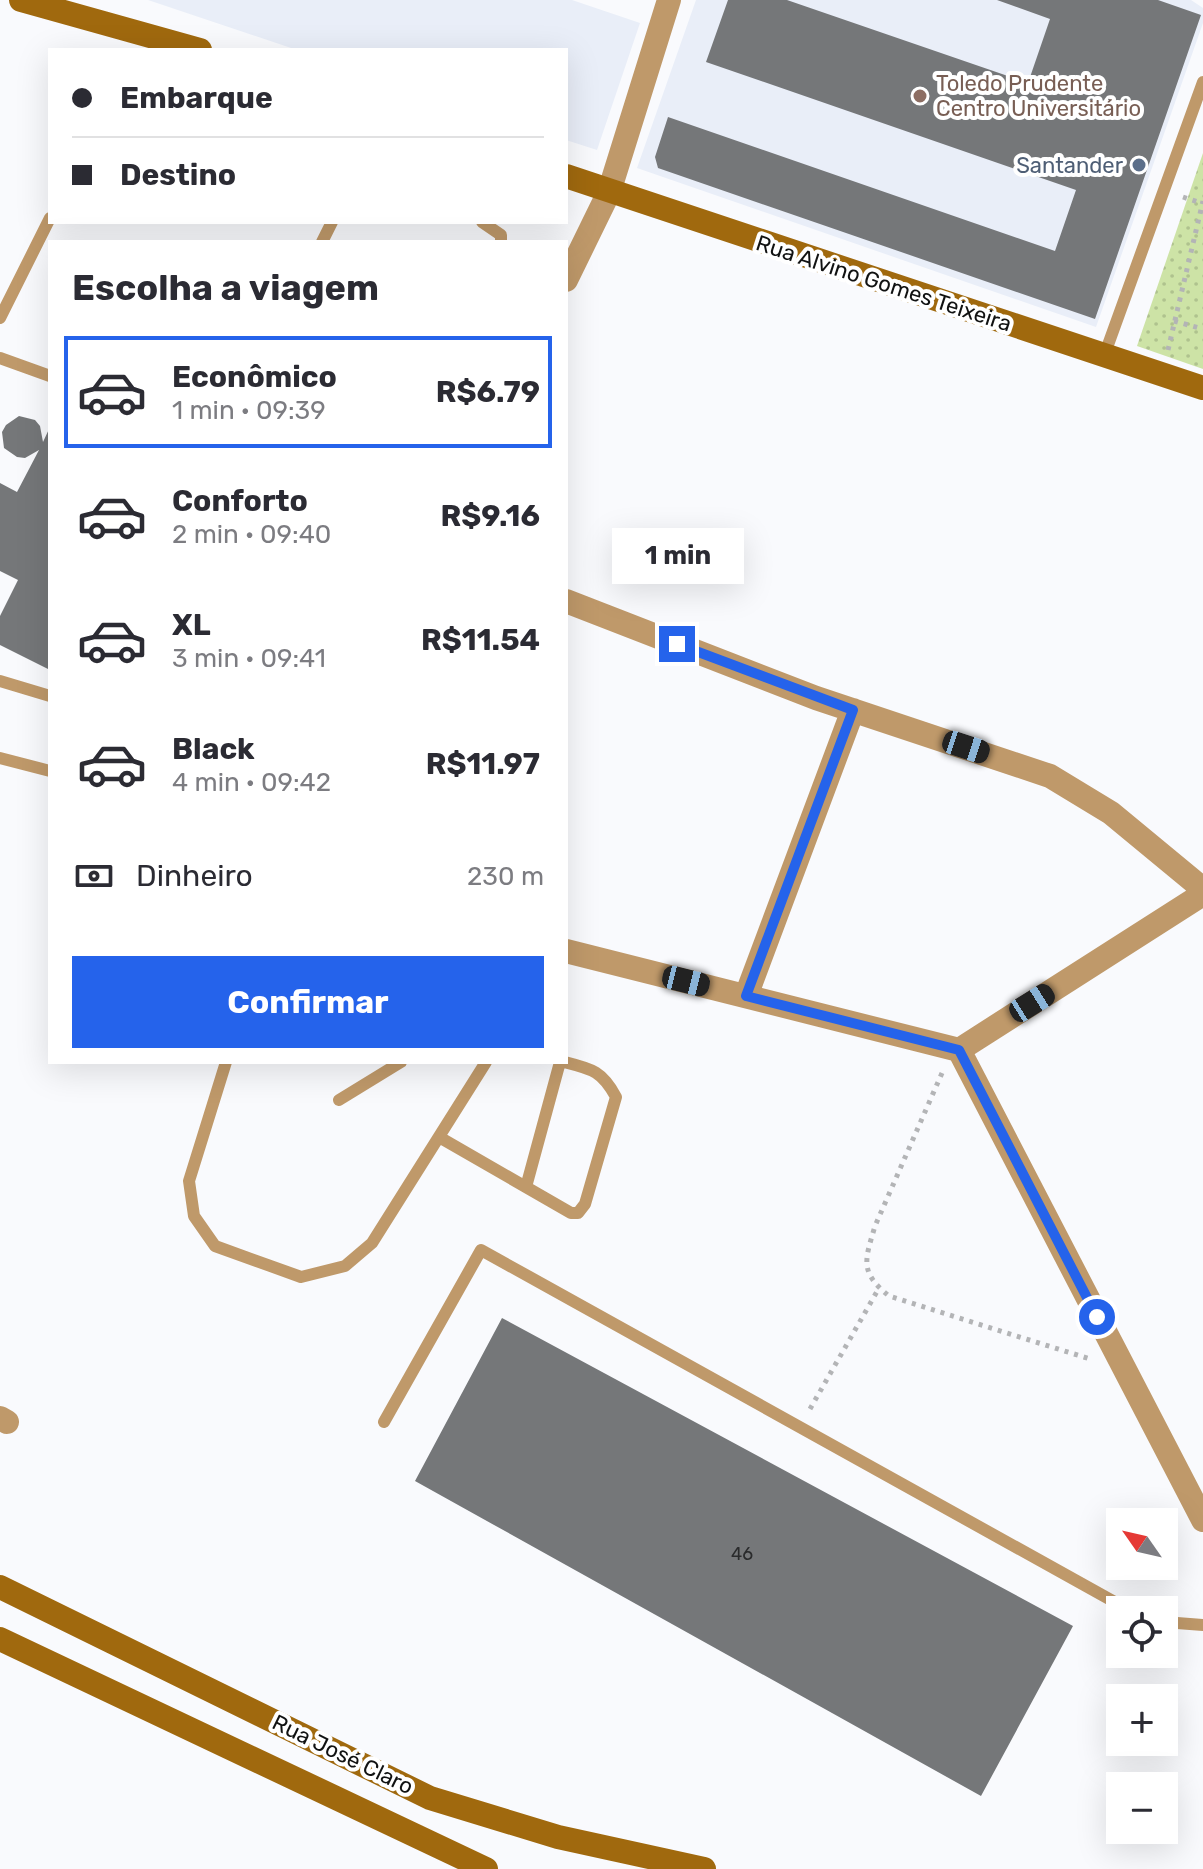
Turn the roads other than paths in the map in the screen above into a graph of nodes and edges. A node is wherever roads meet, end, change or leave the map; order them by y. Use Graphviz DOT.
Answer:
graph roads {
  1 [pos="21,0"];
  2 [pos="669,0"];
  3 [pos="193,48"];
  4 [pos="1203,82"];
  5 [pos="568,177"];
  6 [pos="609,192"];
  7 [pos="48,222"];
  8 [pos="485,224"];
  9 [pos="501,240"];
  10 [pos="568,276"];
  11 [pos="0,318"];
  12 [pos="1104,356"];
  13 [pos="0,358"];
  14 [pos="48,375"];
  15 [pos="1203,388"];
  16 [pos="568,602"];
  17 [pos="0,681"];
  18 [pos="48,695"];
  19 [pos="853,710"];
  20 [pos="0,758"];
  21 [pos="48,770"];
  22 [pos="1203,892"];
  23 [pos="568,952"];
  24 [pos="746,996"];
  25 [pos="956,1049"];
  26 [pos="568,1063"];
  27 [pos="225,1064"];
  28 [pos="398,1064"];
  29 [pos="485,1064"];
  30 [pos="561,1064"];
  31 [pos="339,1100"];
  32 [pos="439,1137"];
  33 [pos="526,1187"];
  34 [pos="384,1422"];
  35 [pos="1203,1520"];
  36 [pos="0,1587"];
  37 [pos="1106,1597"];
  38 [pos="1178,1623"];
  39 [pos="1203,1625"];
  40 [pos="0,1639"];
  41 [pos="486,1869"];
  42 [pos="704,1869"];
  1 -- 3 [label="street"];
  2 -- 6 [label="street"];
  4 -- 12 [label="lane"];
  5 -- 6 [label="street, Rua Alvino Gomes Teixeira"];
  6 -- 10 [label="street"];
  6 -- 12 [label="street, Rua Alvino Gomes Teixeira"];
  7 -- 11 [label="lane"];
  8 -- 9 [label="lane"];
  12 -- 15 [label="street, Rua Alvino Gomes Teixeira"];
  13 -- 14 [label="lane"];
  16 -- 19 [label="street"];
  17 -- 18 [label="lane"];
  19 -- 22 [label="street"];
  19 -- 24 [label="street"];
  20 -- 21 [label="lane"];
  22 -- 25 [label="street"];
  23 -- 24 [label="street"];
  24 -- 25 [label="street"];
  25 -- 35 [label="street"];
  26 -- 33 [label="lane"];
  27 -- 32 [label="lane"];
  28 -- 31 [label="lane"];
  29 -- 32 [label="lane"];
  30 -- 33 [label="lane"];
  32 -- 33 [label="lane"];
  34 -- 37 [label="lane"];
  36 -- 42 [label="street, Rua José Claro"];
  38 -- 39 [label="lane"];
  40 -- 41 [label="street, Rua José Claro"];
}
